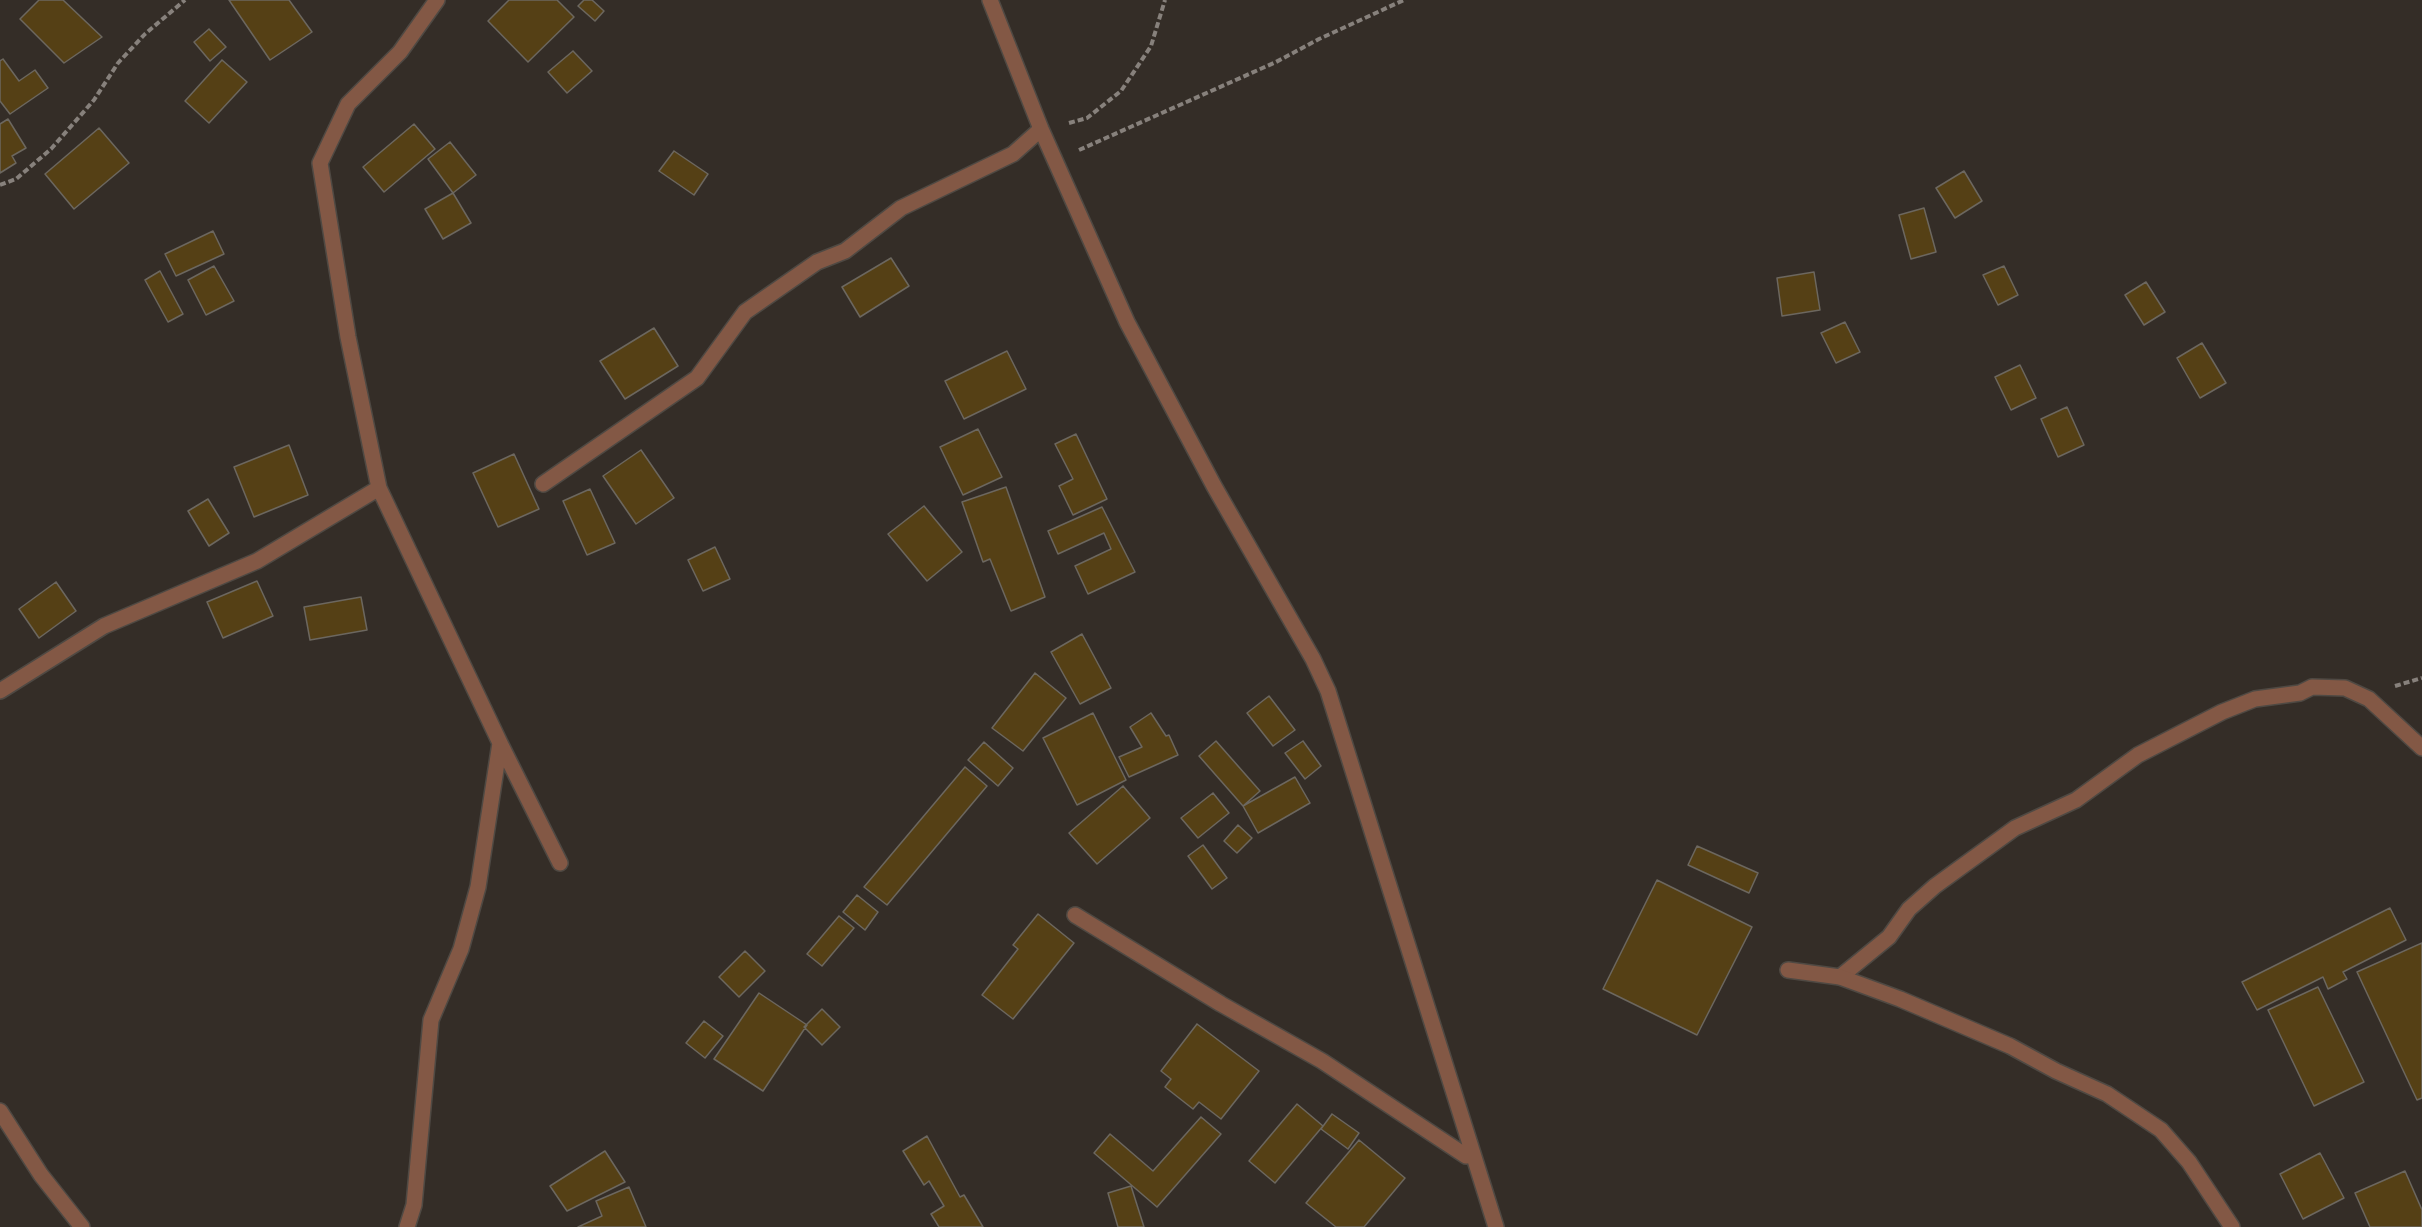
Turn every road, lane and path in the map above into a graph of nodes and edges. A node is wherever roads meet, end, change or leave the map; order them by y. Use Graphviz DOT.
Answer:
graph roads {
  1 [pos="185,0"];
  2 [pos="437,0"];
  3 [pos="990,0"];
  4 [pos="1164,0"];
  5 [pos="1404,0"];
  6 [pos="1041,129"];
  7 [pos="1056,160"];
  8 [pos="0,185"];
  9 [pos="543,484"];
  10 [pos="379,488"];
  11 [pos="0,691"];
  12 [pos="500,743"];
  13 [pos="2422,748"];
  14 [pos="560,863"];
  15 [pos="1075,915"];
  16 [pos="1788,970"];
  17 [pos="1840,977"];
  18 [pos="0,1111"];
  19 [pos="1473,1154"];
  20 [pos="82,1227"];
  21 [pos="407,1227"];
  22 [pos="1496,1227"];
  23 [pos="2232,1227"];
  1 -- 8 [label="path"];
  2 -- 10 [label="street"];
  3 -- 6 [label="street"];
  4 -- 6 [label="path"];
  5 -- 7 [label="path"];
  6 -- 7 [label="street"];
  6 -- 9 [label="street"];
  7 -- 19 [label="street"];
  10 -- 11 [label="street"];
  10 -- 12 [label="street"];
  12 -- 14 [label="street"];
  12 -- 21 [label="street"];
  13 -- 17 [label="street"];
  15 -- 19 [label="street"];
  16 -- 17 [label="street"];
  17 -- 23 [label="street"];
  18 -- 20 [label="street"];
  19 -- 22 [label="street"];
}
